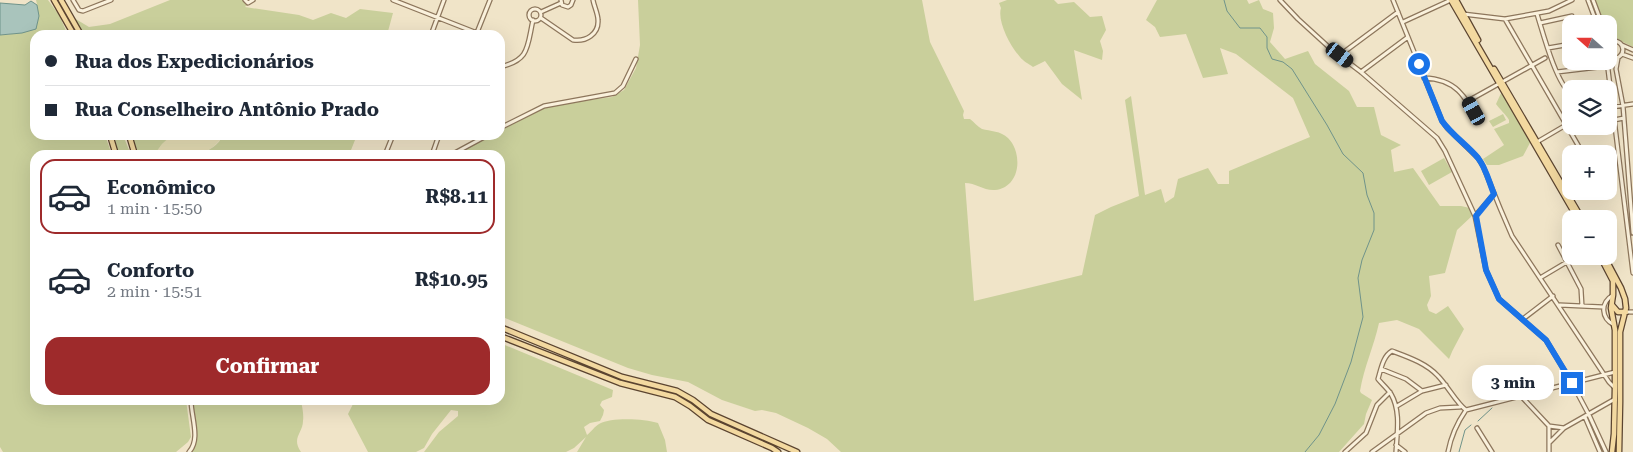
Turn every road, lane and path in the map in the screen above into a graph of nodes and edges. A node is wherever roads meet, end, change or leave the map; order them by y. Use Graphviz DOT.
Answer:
graph roads {
  1 [pos="54,0"];
  2 [pos="73,0"];
  3 [pos="111,0"];
  4 [pos="245,0"];
  5 [pos="253,0"];
  6 [pos="393,0"];
  7 [pos="444,0"];
  8 [pos="490,0"];
  9 [pos="573,0"];
  10 [pos="593,0"];
  11 [pos="1280,0"];
  12 [pos="1393,0"];
  13 [pos="1450,0"];
  14 [pos="1456,0"];
  15 [pos="1557,0"];
  16 [pos="1572,0"];
  17 [pos="1587,0"];
  18 [pos="1593,0"];
  19 [pos="400,1"];
  20 [pos="63,2"];
  21 [pos="561,2"];
  22 [pos="1560,5"];
  23 [pos="541,12"];
  24 [pos="1398,12"];
  25 [pos="1462,14"];
  26 [pos="1474,14"];
  27 [pos="1537,14"];
  28 [pos="1593,15"];
  29 [pos="1599,15"];
  30 [pos="438,17"];
  31 [pos="541,18"];
  32 [pos="1505,18"];
  33 [pos="1562,18"];
  34 [pos="533,20"];
  35 [pos="1403,22"];
  36 [pos="1468,23"];
  37 [pos="1540,23"];
  38 [pos="71,30"];
  39 [pos="78,30"];
  40 [pos="433,30"];
  41 [pos="468,30"];
  42 [pos="479,30"];
  43 [pos="1408,37"];
  44 [pos="1618,42"];
  45 [pos="1621,44"];
  46 [pos="1562,46"];
  47 [pos="1548,48"];
  48 [pos="1633,50"];
  49 [pos="1622,54"];
  50 [pos="1340,55"];
  51 [pos="1545,58"];
  52 [pos="1618,58"];
  53 [pos="1633,58"];
  54 [pos="636,59"];
  55 [pos="1531,65"];
  56 [pos="505,66"];
  57 [pos="1574,70"];
  58 [pos="1616,70"];
  59 [pos="1361,72"];
  60 [pos="1558,72"];
  61 [pos="1424,78"];
  62 [pos="1500,82"];
  63 [pos="1562,82"];
  64 [pos="1468,101"];
  65 [pos="1633,104"];
  66 [pos="1623,106"];
  67 [pos="1617,107"];
  68 [pos="1562,118"];
  69 [pos="1624,118"];
  70 [pos="1617,119"];
  71 [pos="1479,122"];
  72 [pos="505,126"];
  73 [pos="1562,127"];
  74 [pos="1616,135"];
  75 [pos="479,140"];
  76 [pos="112,142"];
  77 [pos="1537,142"];
  78 [pos="114,150"];
  79 [pos="460,150"];
  80 [pos="1494,194"];
  81 [pos="1632,197"];
  82 [pos="1573,210"];
  83 [pos="1577,210"];
  84 [pos="1476,216"];
  85 [pos="1633,233"];
  86 [pos="1631,241"];
  87 [pos="1558,246"];
  88 [pos="1562,252"];
  89 [pos="1563,265"];
  90 [pos="1569,265"];
  91 [pos="1605,265"];
  92 [pos="1609,265"];
  93 [pos="1633,273"];
  94 [pos="1540,278"];
  95 [pos="1613,295"];
  96 [pos="1623,295"];
  97 [pos="1552,296"];
  98 [pos="1611,304"];
  99 [pos="1559,305"];
  100 [pos="1582,306"];
  101 [pos="1603,308"];
  102 [pos="1626,310"];
  103 [pos="1633,310"];
  104 [pos="1523,319"];
  105 [pos="1614,325"];
  106 [pos="505,329"];
  107 [pos="505,338"];
  108 [pos="1381,369"];
  109 [pos="1615,372"];
  110 [pos="1604,375"];
  111 [pos="1572,383"];
  112 [pos="1446,385"];
  113 [pos="1615,388"];
  114 [pos="1422,390"];
  115 [pos="1390,392"];
  116 [pos="1520,396"];
  117 [pos="1620,396"];
  118 [pos="1615,399"];
  119 [pos="191,405"];
  120 [pos="1397,406"];
  121 [pos="1461,407"];
  122 [pos="1466,410"];
  123 [pos="1589,415"];
  124 [pos="1584,417"];
  125 [pos="1549,426"];
  126 [pos="1477,428"];
  127 [pos="1564,428"];
  128 [pos="1397,433"];
  129 [pos="1550,442"];
  130 [pos="1396,445"];
  131 [pos="189,452"];
  132 [pos="778,452"];
  133 [pos="797,452"];
  134 [pos="1345,452"];
  135 [pos="1372,452"];
  136 [pos="1396,452"];
  137 [pos="1405,452"];
  138 [pos="1448,452"];
  139 [pos="1492,452"];
  140 [pos="1549,452"];
  141 [pos="1600,452"];
  142 [pos="1606,452"];
  143 [pos="1612,452"];
  144 [pos="1619,452"];
  1 -- 38 [label="main road"];
  2 -- 3 [label="street"];
  4 -- 5 [label="street"];
  6 -- 19 [label="street"];
  7 -- 30 [label="street"];
  8 -- 42 [label="street"];
  9 -- 21 [label="street"];
  10 -- 31 [label="street"];
  11 -- 50 [label="street"];
  12 -- 24 [label="street"];
  13 -- 35 [label="street"];
  13 -- 62 [label="main road"];
  14 -- 25 [label="main road"];
  15 -- 22 [label="street"];
  16 -- 22 [label="street"];
  17 -- 28 [label="street"];
  18 -- 29 [label="street"];
  19 -- 30 [label="street"];
  20 -- 39 [label="main road"];
  21 -- 23 [label="street"];
  22 -- 27 [label="street"];
  23 -- 31 [label="street"];
  23 -- 34 [label="street"];
  24 -- 35 [label="street"];
  24 -- 50 [label="street"];
  25 -- 26 [label="street"];
  25 -- 36 [label="main road"];
  26 -- 32 [label="street"];
  26 -- 36 [label="street"];
  27 -- 32 [label="street"];
  27 -- 37 [label="street"];
  30 -- 40 [label="street"];
  30 -- 41 [label="street"];
  31 -- 34 [label="street"];
  32 -- 55 [label="street"];
  33 -- 37 [label="street"];
  34 -- 56 [label="street"];
  35 -- 43 [label="street"];
  36 -- 62 [label="main road"];
  37 -- 47 [label="street"];
  43 -- 59 [label="street"];
  43 -- 61 [label="street"];
  44 -- 45 [label="street"];
  45 -- 48 [label="street"];
  45 -- 49 [label="street"];
  46 -- 47 [label="street"];
  47 -- 60 [label="street"];
  49 -- 52 [label="street"];
  49 -- 53 [label="street"];
  50 -- 59 [label="street"];
  51 -- 55 [label="street"];
  54 -- 72 [label="street"];
  55 -- 62 [label="street"];
  55 -- 68 [label="street"];
  57 -- 60 [label="street"];
  58 -- 66 [label="street"];
  59 -- 84 [label="street"];
  60 -- 63 [label="street"];
  61 -- 64 [label="street"];
  61 -- 80 [label="street"];
  62 -- 64 [label="street"];
  62 -- 77 [label="main road"];
  62 -- 82 [label="main road"];
  64 -- 71 [label="street"];
  65 -- 66 [label="street"];
  66 -- 67 [label="street"];
  66 -- 69 [label="street"];
  69 -- 70 [label="street"];
  69 -- 81 [label="street"];
  73 -- 77 [label="street"];
  74 -- 86 [label="street"];
  75 -- 79 [label="street"];
  76 -- 78 [label="main road"];
  77 -- 83 [label="main road"];
  80 -- 84 [label="street"];
  80 -- 94 [label="street"];
  81 -- 85 [label="street"];
  84 -- 104 [label="street"];
  86 -- 93 [label="street"];
  87 -- 88 [label="street"];
  89 -- 94 [label="street"];
  90 -- 100 [label="street"];
  91 -- 95 [label="main road"];
  92 -- 96 [label="main road"];
  94 -- 97 [label="street"];
  95 -- 96 [label="main road"];
  95 -- 98 [label="main road"];
  95 -- 101 [label="street"];
  96 -- 102 [label="main road"];
  97 -- 99 [label="street"];
  97 -- 104 [label="street"];
  98 -- 102 [label="main road"];
  98 -- 105 [label="main road"];
  99 -- 100 [label="street"];
  99 -- 110 [label="street"];
  100 -- 101 [label="street"];
  101 -- 105 [label="street"];
  102 -- 103 [label="street"];
  102 -- 117 [label="main road"];
  104 -- 111 [label="street"];
  105 -- 109 [label="main road"];
  106 -- 133 [label="main road"];
  107 -- 132 [label="main road"];
  108 -- 112 [label="street"];
  108 -- 114 [label="street"];
  108 -- 115 [label="street"];
  109 -- 110 [label="street"];
  109 -- 113 [label="main road"];
  110 -- 111 [label="street"];
  110 -- 113 [label="street"];
  111 -- 116 [label="street"];
  111 -- 123 [label="street"];
  112 -- 114 [label="street"];
  112 -- 121 [label="street"];
  113 -- 118 [label="main road"];
  114 -- 120 [label="street"];
  115 -- 120 [label="street"];
  115 -- 134 [label="street"];
  116 -- 122 [label="street"];
  116 -- 125 [label="street"];
  117 -- 118 [label="street"];
  117 -- 144 [label="main road"];
  118 -- 123 [label="street"];
  118 -- 143 [label="main road"];
  119 -- 131 [label="street"];
  120 -- 128 [label="street"];
  121 -- 122 [label="street"];
  121 -- 128 [label="street"];
  122 -- 138 [label="street"];
  123 -- 124 [label="street"];
  123 -- 142 [label="street"];
  124 -- 127 [label="street"];
  124 -- 141 [label="street"];
  125 -- 127 [label="street"];
  125 -- 129 [label="street"];
  126 -- 139 [label="street"];
  127 -- 129 [label="street"];
  128 -- 130 [label="street"];
  128 -- 135 [label="street"];
  129 -- 140 [label="street"];
  130 -- 136 [label="street"];
  130 -- 137 [label="street"];
}
